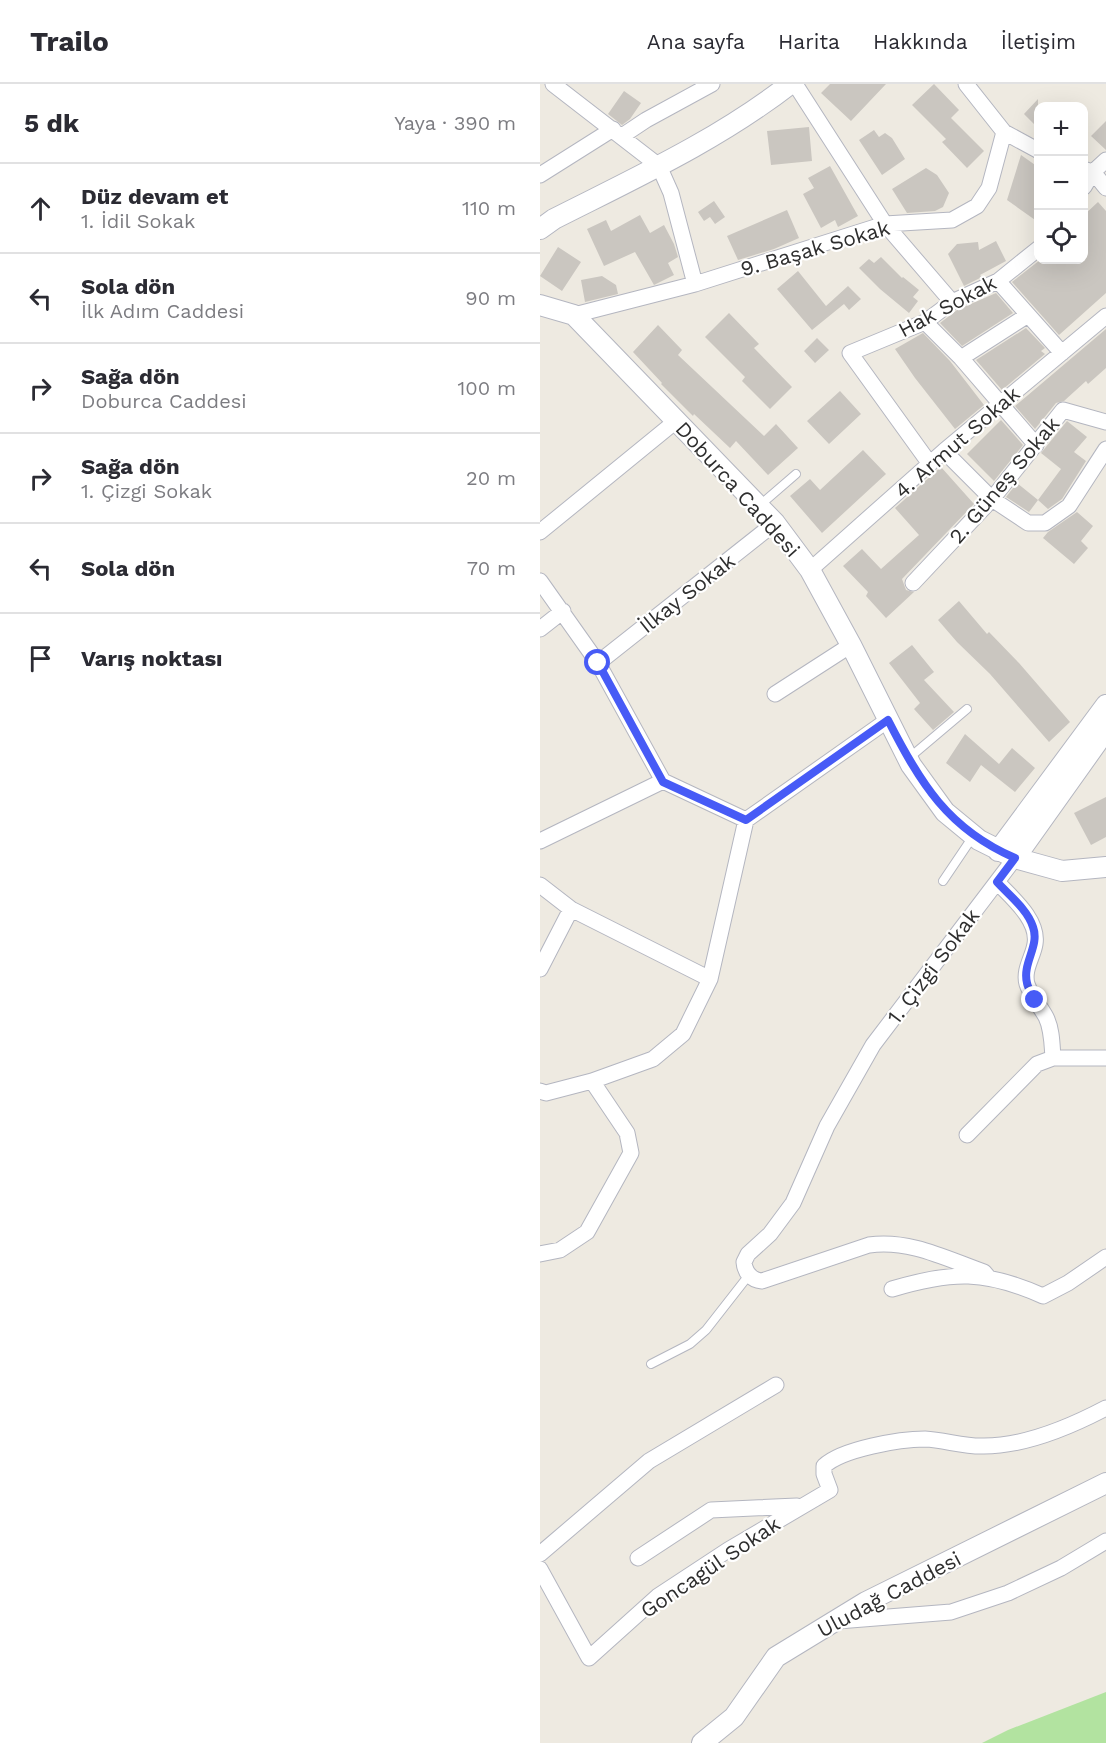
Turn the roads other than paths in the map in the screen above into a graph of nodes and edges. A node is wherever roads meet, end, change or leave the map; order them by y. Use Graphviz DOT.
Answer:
graph roads {
  1 [pos="553,84"];
  2 [pos="712,84"];
  3 [pos="790,84"];
  4 [pos="795,84"];
  5 [pos="966,84"];
  6 [pos="1004,132"];
  7 [pos="618,133"];
  8 [pos="1034,149"];
  9 [pos="1106,160"];
  10 [pos="659,166"];
  11 [pos="1088,171"];
  12 [pos="541,173"];
  13 [pos="1106,188"];
  14 [pos="885,224"];
  15 [pos="540,229"];
  16 [pos="1034,251"];
  17 [pos="998,281"];
  18 [pos="695,284"];
  19 [pos="952,302"];
  20 [pos="540,305"];
  21 [pos="574,315"];
  22 [pos="1028,315"];
  23 [pos="1106,316"];
  24 [pos="925,322"];
  25 [pos="1062,353"];
  26 [pos="961,358"];
  27 [pos="1000,405"];
  28 [pos="676,421"];
  29 [pos="1106,422"];
  30 [pos="1036,445"];
  31 [pos="1106,449"];
  32 [pos="944,451"];
  33 [pos="930,464"];
  34 [pos="796,474"];
  35 [pos="993,499"];
  36 [pos="759,506"];
  37 [pos="775,523"];
  38 [pos="540,532"];
  39 [pos="810,570"];
  40 [pos="540,581"];
  41 [pos="914,583"];
  42 [pos="563,611"];
  43 [pos="540,629"];
  44 [pos="851,645"];
  45 [pos="598,663"];
  46 [pos="775,694"];
  47 [pos="1106,705"];
  48 [pos="967,709"];
  49 [pos="888,720"];
  50 [pos="1106,730"];
  51 [pos="908,759"];
  52 [pos="663,782"];
  53 [pos="746,820"];
  54 [pos="974,835"];
  55 [pos="540,841"];
  56 [pos="1006,854"];
  57 [pos="1106,867"];
  58 [pos="943,881"];
  59 [pos="997,882"];
  60 [pos="540,885"];
  61 [pos="571,909"];
  62 [pos="540,969"];
  63 [pos="710,979"];
  64 [pos="1053,1058"];
  65 [pos="1106,1059"];
  66 [pos="592,1081"];
  67 [pos="540,1091"];
  68 [pos="967,1135"];
  69 [pos="540,1254"];
  70 [pos="1106,1257"];
  71 [pos="749,1275"];
  72 [pos="990,1278"];
  73 [pos="892,1289"];
  74 [pos="651,1364"];
  75 [pos="776,1385"];
  76 [pos="1106,1408"];
  77 [pos="1106,1483"];
  78 [pos="800,1506"];
  79 [pos="1106,1541"];
  80 [pos="540,1554"];
  81 [pos="638,1558"];
  82 [pos="540,1569"];
  83 [pos="835,1621"];
  84 [pos="702,1743"];
  1 -- 7 [label="street"];
  2 -- 7 [label="street"];
  3 -- 10 [label="main road"];
  4 -- 14 [label="street"];
  5 -- 6 [label="street"];
  6 -- 8 [label="street"];
  6 -- 14 [label="street, 9. Başak Sokak"];
  7 -- 10 [label="street"];
  7 -- 12 [label="street"];
  9 -- 11 [label="street"];
  10 -- 15 [label="main road"];
  10 -- 18 [label="street"];
  11 -- 13 [label="street"];
  14 -- 18 [label="street, 9. Başak Sokak"];
  14 -- 19 [label="street"];
  16 -- 17 [label="street, Hak Sokak"];
  17 -- 19 [label="street, Hak Sokak"];
  17 -- 22 [label="street"];
  18 -- 21 [label="street, 9. Başak Sokak"];
  19 -- 24 [label="street, Hak Sokak"];
  20 -- 21 [label="main road, Doburca Caddesi"];
  21 -- 28 [label="main road, Doburca Caddesi"];
  22 -- 25 [label="street"];
  22 -- 26 [label="street"];
  23 -- 25 [label="street, 4. Armut Sokak"];
  24 -- 26 [label="street"];
  24 -- 33 [label="street, Hak Sokak"];
  25 -- 27 [label="street, 4. Armut Sokak"];
  26 -- 27 [label="street"];
  27 -- 30 [label="street"];
  27 -- 32 [label="street, 4. Armut Sokak"];
  28 -- 36 [label="main road, Doburca Caddesi"];
  28 -- 38 [label="street"];
  29 -- 30 [label="street, 2. Güneş Sokak"];
  30 -- 35 [label="street, 2. Güneş Sokak"];
  31 -- 35 [label="street"];
  32 -- 33 [label="street, 4. Armut Sokak"];
  32 -- 35 [label="street"];
  33 -- 39 [label="street, 4. Armut Sokak"];
  34 -- 36 [label="lane"];
  35 -- 41 [label="street, 2. Güneş Sokak"];
  36 -- 37 [label="main road, Doburca Caddesi"];
  37 -- 39 [label="main road, Doburca Caddesi"];
  37 -- 45 [label="street, İlkay Sokak"];
  39 -- 44 [label="main road, Doburca Caddesi"];
  40 -- 42 [label="street"];
  42 -- 43 [label="street"];
  42 -- 45 [label="street"];
  44 -- 46 [label="street"];
  44 -- 49 [label="main road, Doburca Caddesi"];
  45 -- 52 [label="street"];
  47 -- 56 [label="main road"];
  48 -- 51 [label="lane"];
  49 -- 51 [label="main road, Doburca Caddesi"];
  49 -- 53 [label="street"];
  50 -- 56 [label="main road"];
  51 -- 54 [label="main road, Doburca Caddesi"];
  52 -- 53 [label="street"];
  52 -- 55 [label="street"];
  53 -- 63 [label="street"];
  54 -- 56 [label="main road, Doburca Caddesi"];
  54 -- 58 [label="lane"];
  56 -- 57 [label="main road, Doburca Caddesi"];
  56 -- 59 [label="street, 1. Çizgi Sokak"];
  59 -- 64 [label="street"];
  59 -- 71 [label="street, 1. Çizgi Sokak"];
  60 -- 61 [label="street"];
  61 -- 62 [label="street"];
  61 -- 63 [label="street"];
  63 -- 66 [label="street"];
  64 -- 65 [label="street"];
  64 -- 68 [label="street"];
  66 -- 67 [label="street"];
  66 -- 69 [label="street"];
  70 -- 72 [label="street"];
  71 -- 72 [label="street"];
  71 -- 74 [label="lane"];
  72 -- 73 [label="street"];
  75 -- 80 [label="street"];
  76 -- 78 [label="street, Goncagül Sokak"];
  77 -- 83 [label="main road, Uludağ Caddesi"];
  78 -- 81 [label="street, Goncagül Sokak"];
  78 -- 82 [label="street, Goncagül Sokak"];
  79 -- 83 [label="street"];
  83 -- 84 [label="main road, Uludağ Caddesi"];
}
